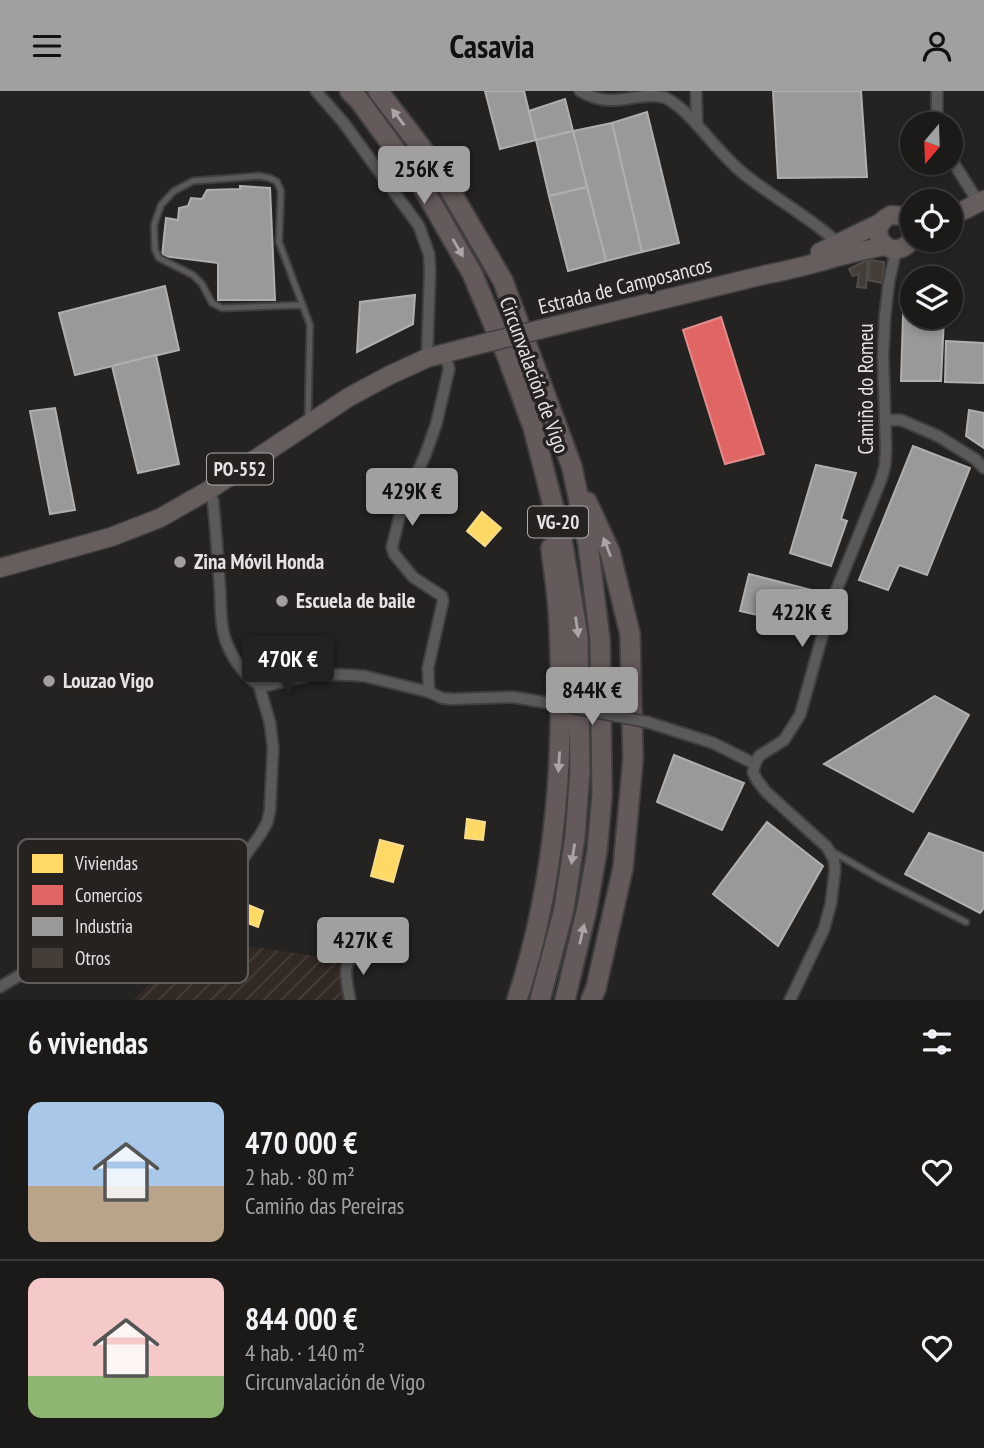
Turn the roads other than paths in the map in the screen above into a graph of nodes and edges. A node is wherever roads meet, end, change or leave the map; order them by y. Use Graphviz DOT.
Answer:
graph roads {
  1 [pos="316,91"];
  2 [pos="350,91"];
  3 [pos="379,91"];
  4 [pos="580,91"];
  5 [pos="696,91"];
  6 [pos="937,91"];
  7 [pos="937,112"];
  8 [pos="696,125"];
  9 [pos="963,174"];
  10 [pos="981,197"];
  11 [pos="963,202"];
  12 [pos="963,209"];
  13 [pos="900,233"];
  14 [pos="900,234"];
  15 [pos="900,240"];
  16 [pos="835,241"];
  17 [pos="768,274"];
  18 [pos="303,305"];
  19 [pos="445,353"];
  20 [pos="427,358"];
  21 [pos="885,420"];
  22 [pos="307,424"];
  23 [pos="533,427"];
  24 [pos="572,467"];
  25 [pos="984,468"];
  26 [pos="209,490"];
  27 [pos="0,568"];
  28 [pos="259,685"];
  29 [pos="429,692"];
  30 [pos="755,764"];
  31 [pos="828,850"];
  32 [pos="248,852"];
  33 [pos="966,922"];
  34 [pos="375,954"];
  35 [pos="18,976"];
  36 [pos="0,987"];
  37 [pos="350,1000"];
  38 [pos="517,1000"];
  39 [pos="540,1000"];
  40 [pos="565,1000"];
  41 [pos="591,1000"];
  42 [pos="790,1000"];
  1 -- 20 [label="street"];
  2 -- 23 [label="highway, Circunvalación de Vigo / VG-20, one-way"];
  24 -- 3 [label="highway, Circunvalación de Vigo / VG-20, one-way"];
  4 -- 8 [label="street"];
  5 -- 8 [label="street"];
  6 -- 7 [label="street"];
  8 -- 16 [label="street"];
  9 -- 10 [label="street"];
  10 -- 11 [label="main road"];
  10 -- 12 [label="main road"];
  13 -- 16 [label="main road, Estrada de Camposancos / PO-552"];
  14 -- 17 [label="main road, Estrada de Camposancos / PO-552"];
  15 -- 21 [label="street, Camiño do Romeu"];
  16 -- 17 [label="main road, Estrada de Camposancos / PO-552"];
  17 -- 19 [label="main road, Estrada de Camposancos / PO-552, bridge"];
  18 -- 18 [label="lane"];
  18 -- 22 [label="lane"];
  19 -- 20 [label="main road, Estrada de Camposancos / PO-552"];
  19 -- 29 [label="street"];
  20 -- 22 [label="main road, Estrada de Camposancos / PO-552"];
  21 -- 25 [label="street"];
  21 -- 30 [label="street, Camiño do Romeu"];
  22 -- 26 [label="main road, Estrada de Camposancos / PO-552"];
  23 -- 38 [label="highway, one-way"];
  23 -- 39 [label="highway, Circunvalación de Vigo / VG-20, one-way"];
  40 -- 24 [label="highway, Circunvalación de Vigo / VG-20, one-way"];
  41 -- 24 [label="highway, one-way"];
  26 -- 27 [label="main road, Estrada de Camposancos / PO-552"];
  26 -- 28 [label="street"];
  28 -- 29 [label="street"];
  28 -- 32 [label="street"];
  29 -- 30 [label="street, bridge"];
  30 -- 31 [label="street"];
  31 -- 33 [label="lane"];
  31 -- 42 [label="street"];
  34 -- 37 [label="street"];
  35 -- 36 [label="street"];
}
